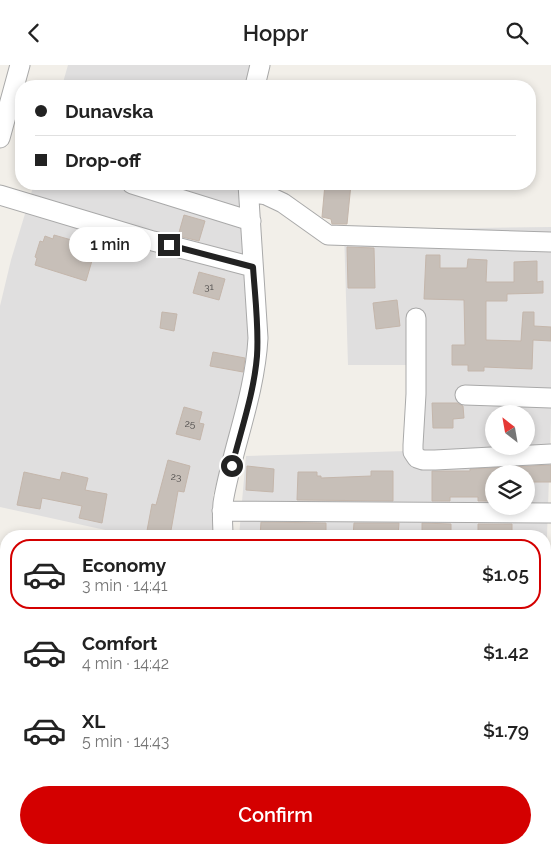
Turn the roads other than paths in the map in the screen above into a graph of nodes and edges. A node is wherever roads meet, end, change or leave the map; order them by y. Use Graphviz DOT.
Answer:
graph roads {
  1 [pos="20,65"];
  2 [pos="260,65"];
  3 [pos="16,80"];
  4 [pos="256,80"];
  5 [pos="15,83"];
  6 [pos="0,138"];
  7 [pos="151,190"];
  8 [pos="249,190"];
  9 [pos="254,190"];
  10 [pos="0,195"];
  11 [pos="251,221"];
  12 [pos="551,242"];
  13 [pos="253,267"];
  14 [pos="416,318"];
  15 [pos="465,395"];
  16 [pos="551,398"];
  17 [pos="551,454"];
  18 [pos="222,511"];
  19 [pos="551,513"];
  20 [pos="223,530"];
  1 -- 3 [label="street"];
  2 -- 4 [label="street"];
  5 -- 6 [label="street"];
  7 -- 11 [label="street"];
  8 -- 11 [label="street"];
  9 -- 12 [label="street"];
  10 -- 13 [label="street"];
  11 -- 13 [label="street"];
  13 -- 18 [label="street"];
  14 -- 17 [label="street"];
  15 -- 16 [label="street"];
  18 -- 19 [label="street"];
  18 -- 20 [label="street"];
}
